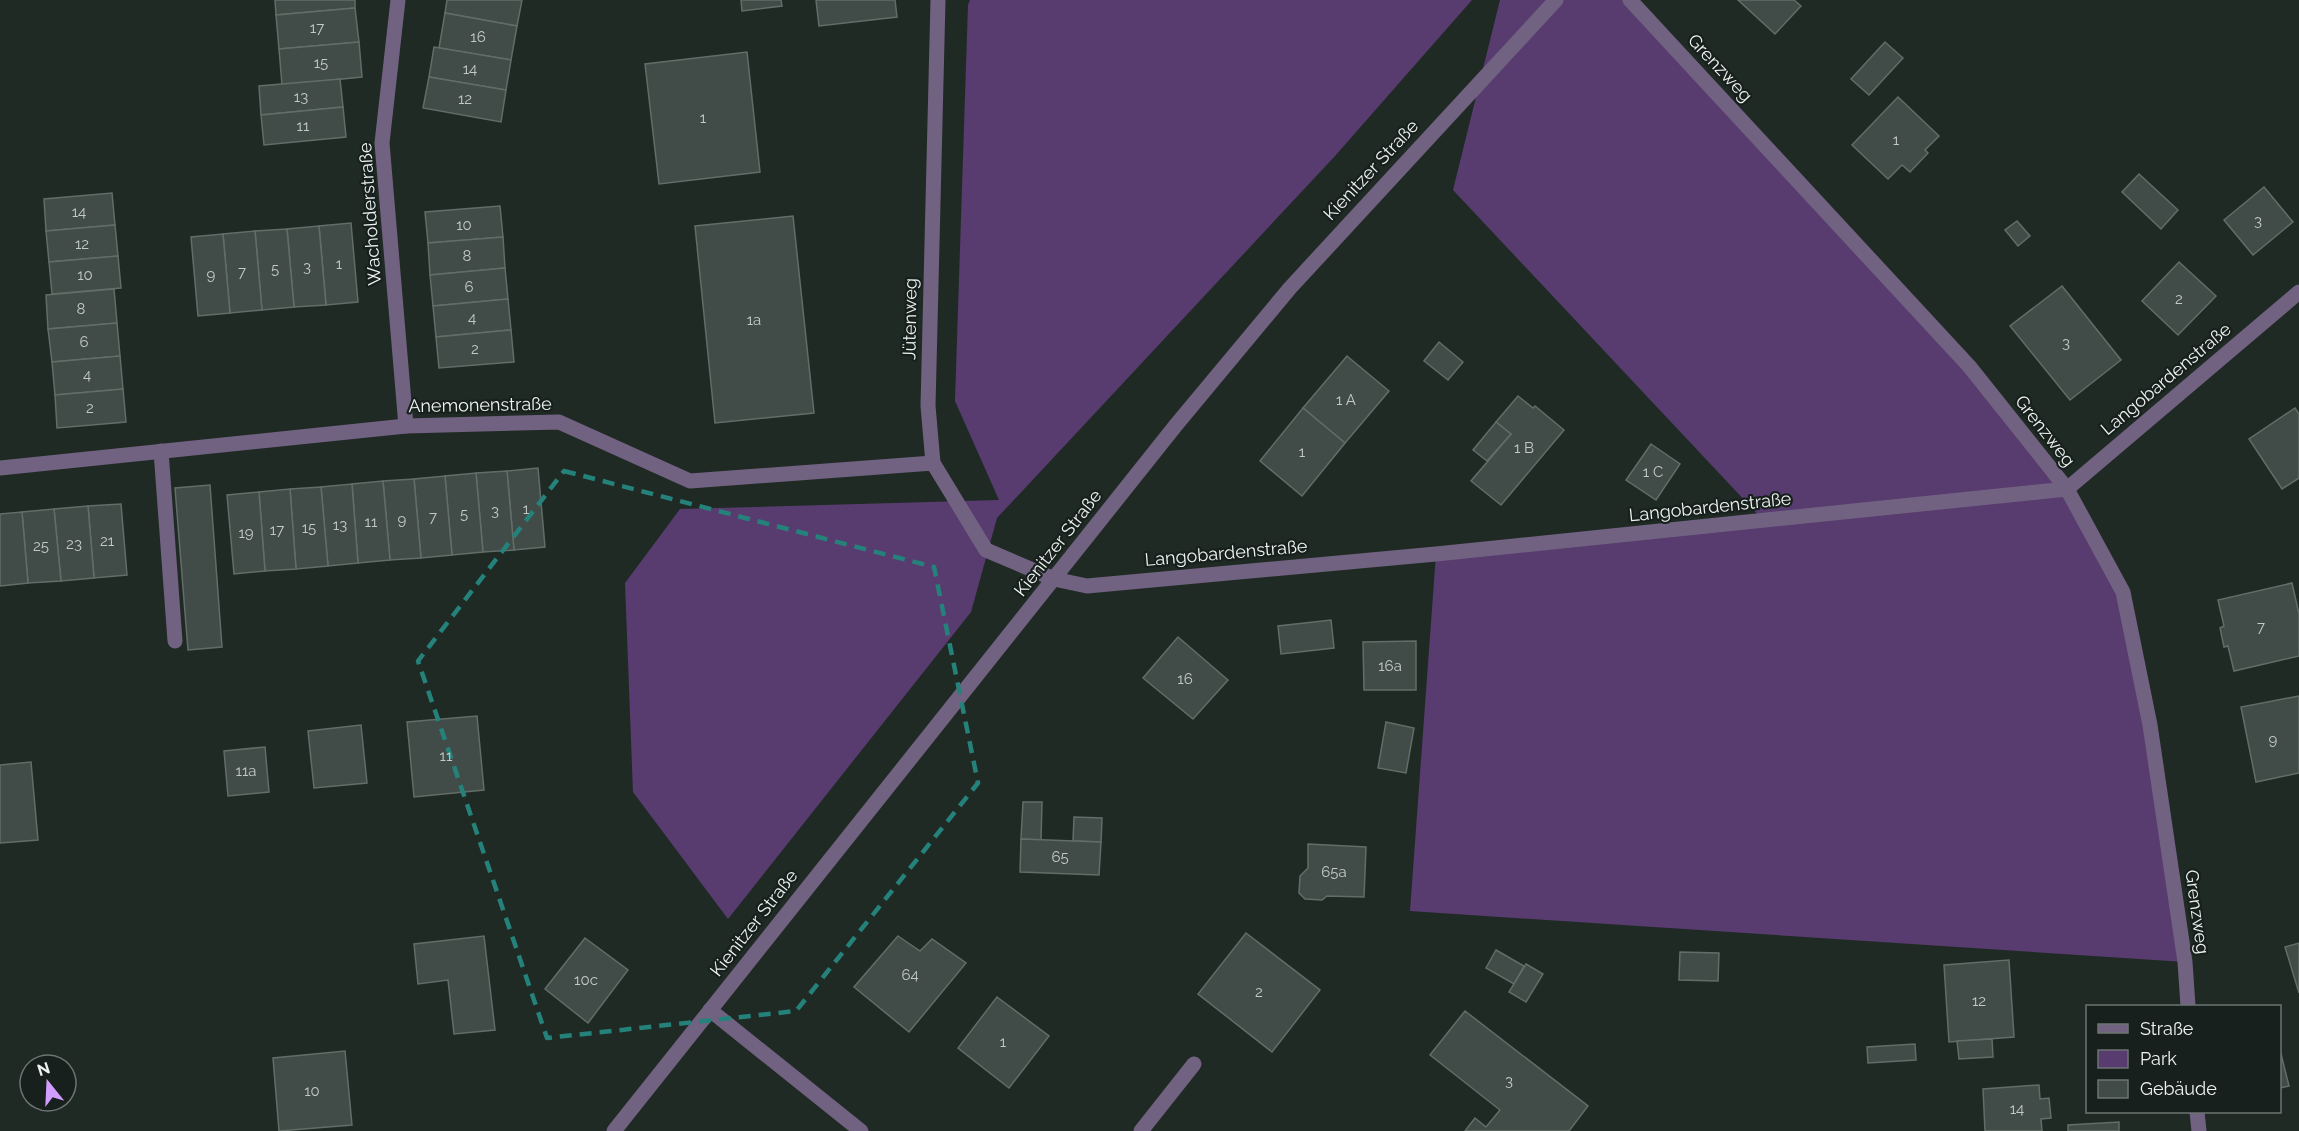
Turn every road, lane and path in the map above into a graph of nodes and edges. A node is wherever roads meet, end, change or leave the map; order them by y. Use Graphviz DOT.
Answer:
graph roads {
  1 [pos="398,0"];
  2 [pos="938,0"];
  3 [pos="1556,0"];
  4 [pos="1631,0"];
  5 [pos="2299,292"];
  6 [pos="406,426"];
  7 [pos="160,451"];
  8 [pos="933,463"];
  9 [pos="0,468"];
  10 [pos="2067,489"];
  11 [pos="1054,579"];
  12 [pos="175,641"];
  13 [pos="2188,1005"];
  14 [pos="710,1010"];
  15 [pos="1194,1064"];
  16 [pos="2197,1113"];
  17 [pos="614,1131"];
  18 [pos="861,1131"];
  19 [pos="1141,1131"];
  20 [pos="2199,1131"];
  1 -- 6 [label="street, Wacholderstraße"];
  2 -- 8 [label="street, Jütenweg"];
  3 -- 11 [label="street, Kienitzer Straße"];
  4 -- 10 [label="street, Grenzweg"];
  5 -- 10 [label="street, Langobardenstraße"];
  6 -- 7 [label="street, Anemonenstraße"];
  6 -- 8 [label="street, Anemonenstraße"];
  7 -- 9 [label="street, Anemonenstraße"];
  7 -- 12 [label="street"];
  8 -- 11 [label="street, Jütenweg"];
  10 -- 11 [label="street, Langobardenstraße"];
  10 -- 13 [label="street, Grenzweg"];
  11 -- 14 [label="street, Kienitzer Straße"];
  14 -- 17 [label="street, Kienitzer Straße"];
  14 -- 18 [label="street"];
  15 -- 19 [label="street"];
  16 -- 20 [label="street"];
}
